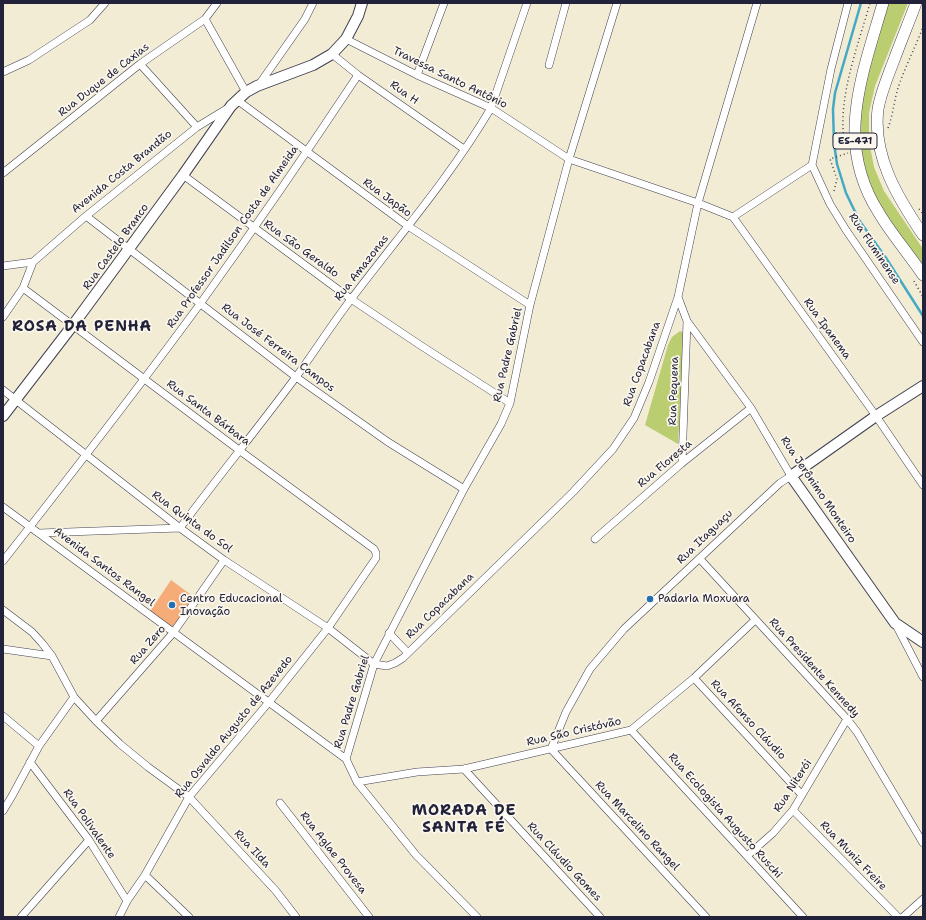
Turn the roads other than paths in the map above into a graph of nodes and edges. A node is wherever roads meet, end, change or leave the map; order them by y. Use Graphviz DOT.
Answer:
graph roads {
  1 [pos="105,3"];
  2 [pos="217,3"];
  3 [pos="312,3"];
  4 [pos="362,3"];
  5 [pos="444,3"];
  6 [pos="526,3"];
  7 [pos="566,3"];
  8 [pos="617,3"];
  9 [pos="757,3"];
  10 [pos="848,3"];
  11 [pos="883,3"];
  12 [pos="916,3"];
  13 [pos="205,19"];
  14 [pos="346,39"];
  15 [pos="332,54"];
  16 [pos="140,64"];
  17 [pos="549,65"];
  18 [pos="3,72"];
  19 [pos="358,75"];
  20 [pos="417,75"];
  21 [pos="257,86"];
  22 [pos="246,92"];
  23 [pos="234,103"];
  24 [pos="491,108"];
  25 [pos="197,127"];
  26 [pos="464,149"];
  27 [pos="307,152"];
  28 [pos="569,159"];
  29 [pos="812,165"];
  30 [pos="3,173"];
  31 [pos="183,175"];
  32 [pos="698,203"];
  33 [pos="86,216"];
  34 [pos="733,217"];
  35 [pos="408,226"];
  36 [pos="253,228"];
  37 [pos="923,236"];
  38 [pos="128,249"];
  39 [pos="33,262"];
  40 [pos="3,266"];
  41 [pos="923,275"];
  42 [pos="23,288"];
  43 [pos="678,297"];
  44 [pos="351,299"];
  45 [pos="200,303"];
  46 [pos="530,305"];
  47 [pos="3,317"];
  48 [pos="687,320"];
  49 [pos="73,325"];
  50 [pos="923,342"];
  51 [pos="296,377"];
  52 [pos="144,378"];
  53 [pos="923,386"];
  54 [pos="3,390"];
  55 [pos="16,400"];
  56 [pos="510,403"];
  57 [pos="751,408"];
  58 [pos="3,416"];
  59 [pos="876,416"];
  60 [pos="239,450"];
  61 [pos="86,455"];
  62 [pos="682,463"];
  63 [pos="791,476"];
  64 [pos="923,485"];
  65 [pos="464,489"];
  66 [pos="3,507"];
  67 [pos="30,526"];
  68 [pos="180,528"];
  69 [pos="39,533"];
  70 [pos="595,539"];
  71 [pos="376,558"];
  72 [pos="224,560"];
  73 [pos="700,560"];
  74 [pos="3,561"];
  75 [pos="3,610"];
  76 [pos="755,620"];
  77 [pos="895,623"];
  78 [pos="328,628"];
  79 [pos="173,633"];
  80 [pos="389,633"];
  81 [pos="923,642"];
  82 [pos="3,649"];
  83 [pos="408,653"];
  84 [pos="52,656"];
  85 [pos="374,664"];
  86 [pos="923,677"];
  87 [pos="694,678"];
  88 [pos="74,697"];
  89 [pos="269,702"];
  90 [pos="3,716"];
  91 [pos="848,719"];
  92 [pos="96,721"];
  93 [pos="631,730"];
  94 [pos="39,746"];
  95 [pos="551,749"];
  96 [pos="346,759"];
  97 [pos="30,762"];
  98 [pos="464,769"];
  99 [pos="358,782"];
  100 [pos="802,795"];
  101 [pos="189,797"];
  102 [pos="280,803"];
  103 [pos="793,810"];
  104 [pos="3,811"];
  105 [pos="89,840"];
  106 [pos="923,843"];
  107 [pos="747,856"];
  108 [pos="145,875"];
  109 [pos="923,899"];
  110 [pos="128,901"];
  111 [pos="21,917"];
  112 [pos="119,917"];
  113 [pos="189,917"];
  114 [pos="296,917"];
  115 [pos="369,917"];
  116 [pos="477,917"];
  117 [pos="600,917"];
  118 [pos="706,917"];
  119 [pos="803,917"];
  120 [pos="898,917"];
  121 [pos="903,917"];
  1 -- 18 [label="street"];
  2 -- 13 [label="street, Rua Duque de Caxias"];
  3 -- 21 [label="street"];
  4 -- 14 [label="street"];
  5 -- 20 [label="street"];
  6 -- 24 [label="street, Rua Amazonas"];
  7 -- 17 [label="street"];
  8 -- 28 [label="street, Rua Padre Gabriel"];
  9 -- 32 [label="street, Rua Copacabana"];
  10 -- 29 [label="street"];
  11 -- 41 [label="main road, ES-471"];
  12 -- 37 [label="main road, ES-471"];
  13 -- 16 [label="street, Rua Duque de Caxias"];
  13 -- 22 [label="street"];
  14 -- 15 [label="street"];
  14 -- 20 [label="street, Travessa Santo Antônio"];
  15 -- 19 [label="street, Rua H"];
  15 -- 21 [label="street"];
  16 -- 25 [label="street"];
  16 -- 30 [label="street, Rua Duque de Caxias"];
  19 -- 26 [label="street, Rua H"];
  19 -- 27 [label="street, Rua Professor Jadilson Costa de Almeida"];
  20 -- 24 [label="street, Travessa Santo Antônio"];
  21 -- 22 [label="street"];
  22 -- 23 [label="street, Rua Castelo Branco"];
  23 -- 25 [label="street, Avenida Costa Brandão"];
  23 -- 27 [label="street, Rua Japão"];
  23 -- 31 [label="street, Rua Castelo Branco"];
  24 -- 26 [label="street, Rua Amazonas"];
  24 -- 28 [label="street, Travessa Santo Antônio"];
  25 -- 33 [label="street, Avenida Costa Brandão"];
  26 -- 35 [label="street, Rua Amazonas"];
  27 -- 35 [label="street, Rua Japão"];
  27 -- 36 [label="street, Rua Professor Jadilson Costa de Almeida"];
  28 -- 32 [label="street, Travessa Santo Antônio"];
  28 -- 46 [label="street, Rua Padre Gabriel"];
  29 -- 34 [label="street"];
  29 -- 50 [label="street, Rua Fluminense"];
  31 -- 36 [label="street, Rua São Geraldo"];
  31 -- 38 [label="street, Rua Castelo Branco"];
  32 -- 34 [label="street"];
  32 -- 43 [label="street, Rua Copacabana"];
  33 -- 38 [label="street, Rua José Ferreira Campos"];
  33 -- 39 [label="street, Avenida Costa Brandão"];
  34 -- 59 [label="street, Rua Ipanema"];
  35 -- 44 [label="street, Rua Amazonas"];
  35 -- 46 [label="street, Rua Japão"];
  36 -- 44 [label="street, Rua São Geraldo"];
  36 -- 45 [label="street, Rua Professor Jadilson Costa de Almeida"];
  38 -- 45 [label="street, Rua José Ferreira Campos"];
  38 -- 49 [label="street, Rua Castelo Branco"];
  39 -- 40 [label="street"];
  39 -- 42 [label="street"];
  42 -- 47 [label="street"];
  42 -- 49 [label="street, Rua Santa Bárbara"];
  43 -- 48 [label="street, Rua Jerônimo Monteiro"];
  43 -- 83 [label="street, Rua Copacabana"];
  44 -- 51 [label="street, Rua Amazonas"];
  44 -- 56 [label="street, Rua São Geraldo"];
  45 -- 51 [label="street, Rua José Ferreira Campos"];
  45 -- 52 [label="street, Rua Professor Jadilson Costa de Almeida"];
  46 -- 56 [label="street, Rua Padre Gabriel"];
  48 -- 57 [label="street, Rua Jerônimo Monteiro"];
  48 -- 62 [label="street, Rua Pequena"];
  49 -- 52 [label="street, Rua Santa Bárbara"];
  49 -- 55 [label="street, Rua Castelo Branco"];
  51 -- 60 [label="street, Rua Amazonas"];
  51 -- 65 [label="street, Rua José Ferreira Campos"];
  52 -- 60 [label="street, Rua Santa Bárbara"];
  52 -- 61 [label="street, Rua Professor Jadilson Costa de Almeida"];
  53 -- 59 [label="street, Rua Itaguaçu"];
  54 -- 55 [label="street, Rua Quinta do Sol"];
  55 -- 58 [label="street, Rua Castelo Branco"];
  55 -- 61 [label="street, Rua Quinta do Sol"];
  56 -- 65 [label="street, Rua Padre Gabriel"];
  57 -- 62 [label="street, Rua Floresta"];
  57 -- 63 [label="street, Rua Jerônimo Monteiro"];
  59 -- 63 [label="street, Rua Itaguaçu"];
  59 -- 64 [label="street, Rua Ipanema"];
  60 -- 68 [label="street, Rua Amazonas"];
  60 -- 71 [label="street, Rua Santa Bárbara"];
  61 -- 67 [label="street, Rua Professor Jadilson Costa de Almeida"];
  61 -- 68 [label="street, Rua Quinta do Sol"];
  62 -- 70 [label="street, Rua Floresta"];
  63 -- 73 [label="street, Rua Itaguaçu"];
  63 -- 77 [label="street, Rua Jerônimo Monteiro"];
  65 -- 80 [label="street, Rua Padre Gabriel"];
  66 -- 67 [label="street, Avenida Santos Rangel"];
  67 -- 69 [label="street, Avenida Santos Rangel"];
  67 -- 74 [label="street, Rua Professor Jadilson Costa de Almeida"];
  68 -- 69 [label="street"];
  68 -- 72 [label="street, Rua Quinta do Sol"];
  69 -- 79 [label="street, Avenida Santos Rangel"];
  71 -- 78 [label="street, Rua Osvaldo Augusto de Azevedo"];
  72 -- 78 [label="street, Rua Quinta do Sol"];
  72 -- 79 [label="street, Rua Zero"];
  73 -- 76 [label="street, Rua Presidente Kennedy"];
  73 -- 95 [label="street, Rua Itaguaçu"];
  75 -- 84 [label="street, Rua Ilda"];
  76 -- 87 [label="street, Rua São Cristóvão"];
  76 -- 91 [label="street, Rua Presidente Kennedy"];
  77 -- 81 [label="street"];
  77 -- 86 [label="street, Rua Jerônimo Monteiro"];
  78 -- 85 [label="street, Rua Quinta do Sol"];
  78 -- 89 [label="street, Rua Osvaldo Augusto de Azevedo"];
  79 -- 89 [label="street, Avenida Santos Rangel"];
  79 -- 92 [label="street, Rua Zero"];
  80 -- 83 [label="street, Rua Copacabana"];
  80 -- 85 [label="street, Rua Padre Gabriel"];
  82 -- 84 [label="street"];
  83 -- 85 [label="street, Rua Copacabana"];
  84 -- 88 [label="street, Rua Ilda"];
  85 -- 96 [label="street, Rua Padre Gabriel"];
  87 -- 93 [label="street, Rua São Cristóvão"];
  87 -- 100 [label="street, Rua Afonso Cláudio"];
  88 -- 92 [label="street, Rua Ilda"];
  88 -- 94 [label="street"];
  89 -- 96 [label="street, Avenida Santos Rangel"];
  89 -- 101 [label="street, Rua Osvaldo Augusto de Azevedo"];
  90 -- 94 [label="street"];
  91 -- 100 [label="street, Rua Niterói"];
  91 -- 106 [label="street, Rua Presidente Kennedy"];
  92 -- 101 [label="street, Rua Ilda"];
  93 -- 95 [label="street, Rua São Cristóvão"];
  93 -- 107 [label="street, Rua Ecologista Augusto Ruschi"];
  94 -- 97 [label="street"];
  95 -- 98 [label="street, Rua São Cristóvão"];
  95 -- 118 [label="street, Rua Marcelino Rangel"];
  96 -- 99 [label="street"];
  97 -- 104 [label="street"];
  97 -- 105 [label="street, Rua Polivalente"];
  98 -- 99 [label="street, Rua São Cristóvão"];
  98 -- 117 [label="street, Rua Cláudio Gomes"];
  99 -- 116 [label="street"];
  100 -- 103 [label="street, Rua Niterói"];
  101 -- 108 [label="street, Rua Osvaldo Augusto de Azevedo"];
  101 -- 114 [label="street, Rua Ilda"];
  102 -- 115 [label="street, Rua Aglae Provesa"];
  103 -- 107 [label="street, Rua Niterói"];
  103 -- 120 [label="street, Rua Muniz Freire"];
  105 -- 110 [label="street, Rua Polivalente"];
  105 -- 111 [label="street"];
  107 -- 119 [label="street, Rua Ecologista Augusto Ruschi"];
  108 -- 110 [label="street, Rua Osvaldo Augusto de Azevedo"];
  108 -- 113 [label="street"];
  109 -- 121 [label="street"];
  110 -- 112 [label="street, Rua Osvaldo Augusto de Azevedo"];
}
